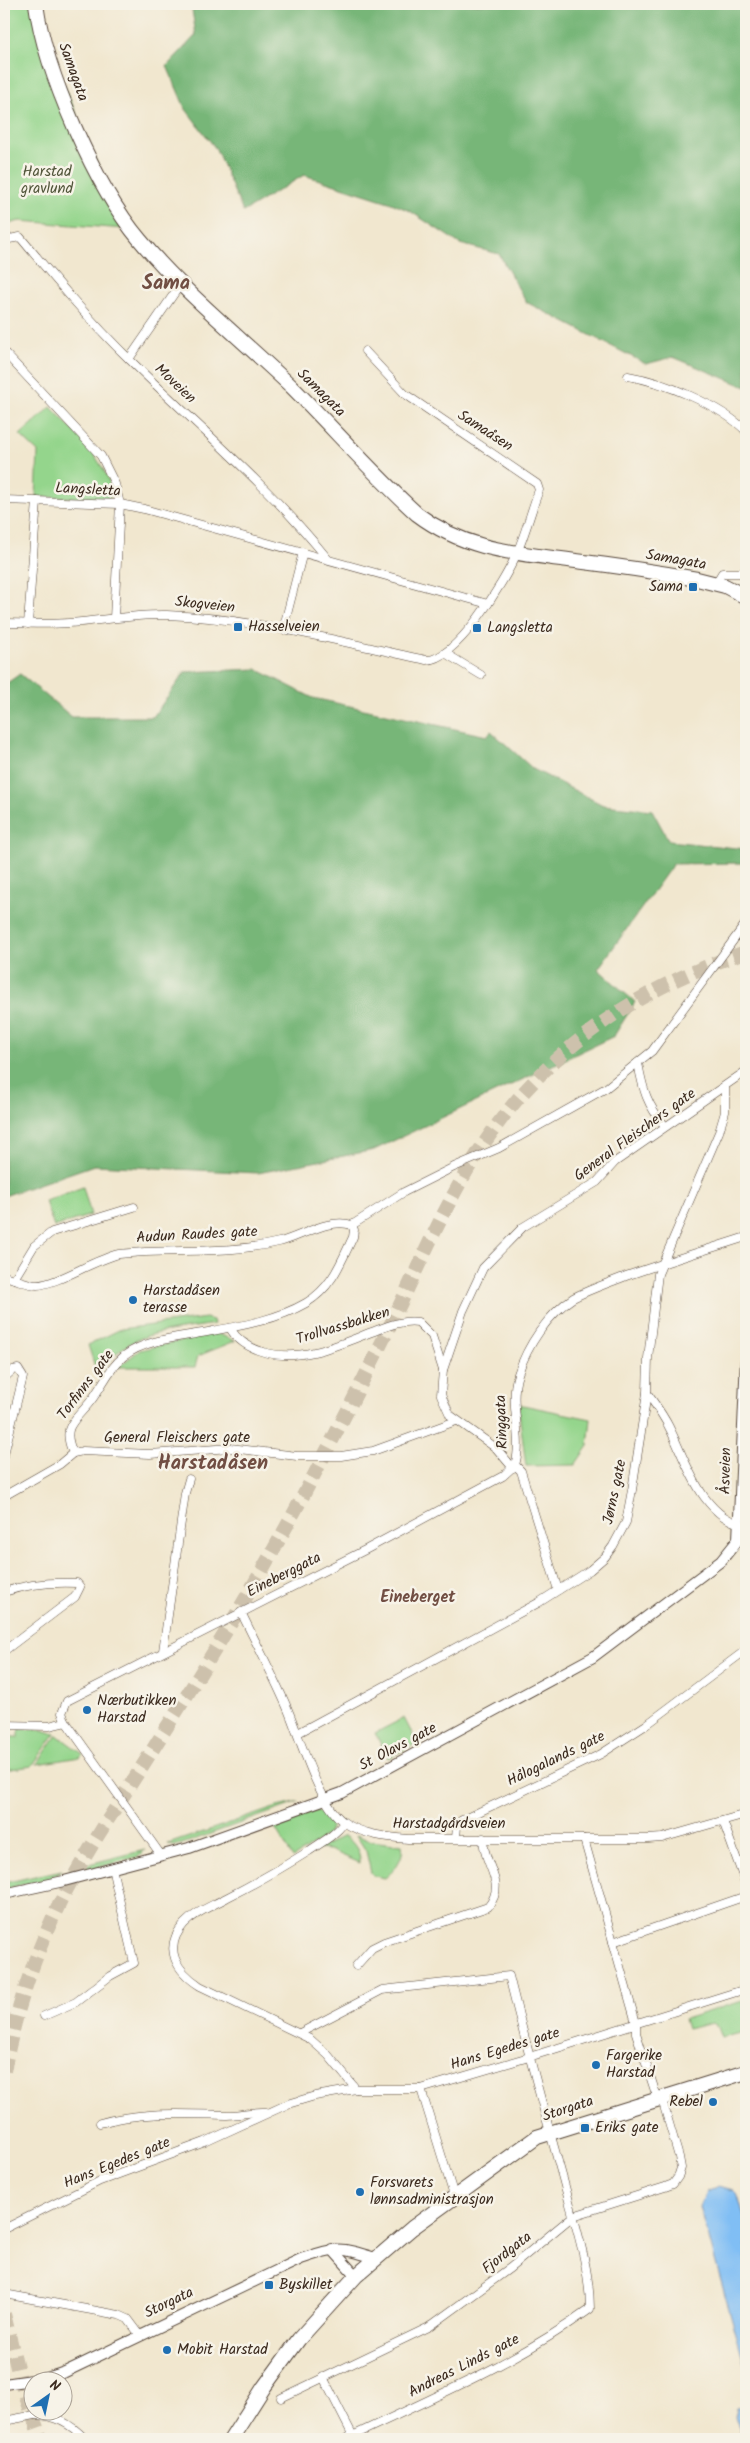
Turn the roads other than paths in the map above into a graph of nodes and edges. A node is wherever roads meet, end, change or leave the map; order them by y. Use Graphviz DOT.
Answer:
graph roads {
  1 [pos="36,4"];
  2 [pos="4,240"];
  3 [pos="183,284"];
  4 [pos="365,351"];
  5 [pos="4,352"];
  6 [pos="128,359"];
  7 [pos="628,376"];
  8 [pos="746,431"];
  9 [pos="4,500"];
  10 [pos="37,501"];
  11 [pos="120,504"];
  12 [pos="304,552"];
  13 [pos="517,553"];
  14 [pos="328,558"];
  15 [pos="746,573"];
  16 [pos="716,583"];
  17 [pos="746,598"];
  18 [pos="488,604"];
  19 [pos="114,618"];
  20 [pos="4,623"];
  21 [pos="28,624"];
  22 [pos="283,630"];
  23 [pos="445,653"];
  24 [pos="481,675"];
  25 [pos="746,923"];
  26 [pos="638,1063"];
  27 [pos="746,1071"];
  28 [pos="725,1087"];
  29 [pos="665,1126"];
  30 [pos="134,1207"];
  31 [pos="352,1224"];
  32 [pos="746,1237"];
  33 [pos="661,1264"];
  34 [pos="4,1276"];
  35 [pos="14,1279"];
  36 [pos="230,1328"];
  37 [pos="746,1358"];
  38 [pos="443,1370"];
  39 [pos="4,1378"];
  40 [pos="647,1393"];
  41 [pos="456,1421"];
  42 [pos="72,1453"];
  43 [pos="4,1454"];
  44 [pos="514,1466"];
  45 [pos="189,1478"];
  46 [pos="5,1492"];
  47 [pos="743,1524"];
  48 [pos="558,1590"];
  49 [pos="4,1592"];
  50 [pos="241,1612"];
  51 [pos="746,1650"];
  52 [pos="4,1651"];
  53 [pos="163,1651"];
  54 [pos="66,1722"];
  55 [pos="4,1725"];
  56 [pos="298,1734"];
  57 [pos="326,1801"];
  58 [pos="746,1814"];
  59 [pos="723,1820"];
  60 [pos="344,1823"];
  61 [pos="456,1838"];
  62 [pos="483,1838"];
  63 [pos="584,1839"];
  64 [pos="161,1854"];
  65 [pos="112,1868"];
  66 [pos="746,1885"];
  67 [pos="4,1894"];
  68 [pos="746,1896"];
  69 [pos="613,1942"];
  70 [pos="356,1966"];
  71 [pos="746,1989"];
  72 [pos="44,2016"];
  73 [pos="636,2023"];
  74 [pos="300,2033"];
  75 [pos="529,2058"];
  76 [pos="746,2072"];
  77 [pos="356,2089"];
  78 [pos="421,2089"];
  79 [pos="659,2098"];
  80 [pos="268,2112"];
  81 [pos="100,2123"];
  82 [pos="550,2131"];
  83 [pos="454,2196"];
  84 [pos="573,2216"];
  85 [pos="4,2228"];
  86 [pos="332,2249"];
  87 [pos="375,2258"];
  88 [pos="356,2276"];
  89 [pos="4,2294"];
  90 [pos="140,2335"];
  91 [pos="69,2370"];
  92 [pos="323,2377"];
  93 [pos="22,2382"];
  94 [pos="4,2384"];
  95 [pos="281,2398"];
  96 [pos="22,2416"];
  97 [pos="59,2420"];
  98 [pos="4,2421"];
  99 [pos="349,2438"];
  100 [pos="85,2439"];
  101 [pos="231,2439"];
  1 -- 3 [label="highway, Samagata"];
  2 -- 6 [label="street, Moveien"];
  3 -- 6 [label="street"];
  3 -- 13 [label="highway, Samagata"];
  4 -- 13 [label="street, Samaåsen"];
  5 -- 11 [label="street"];
  6 -- 14 [label="street, Moveien"];
  7 -- 8 [label="street"];
  9 -- 10 [label="street, Langsletta"];
  10 -- 11 [label="street, Langsletta"];
  10 -- 21 [label="street"];
  11 -- 12 [label="street, Langsletta"];
  11 -- 19 [label="street"];
  12 -- 14 [label="street, Langsletta"];
  12 -- 22 [label="street"];
  13 -- 16 [label="highway, Samagata"];
  13 -- 18 [label="street"];
  14 -- 18 [label="street, Langsletta"];
  15 -- 16 [label="street"];
  16 -- 17 [label="highway, Samagata"];
  18 -- 23 [label="street"];
  19 -- 21 [label="street, Skogveien"];
  19 -- 22 [label="street, Skogveien"];
  20 -- 21 [label="street, Skogveien"];
  22 -- 23 [label="street, Skogveien"];
  23 -- 24 [label="street"];
  25 -- 26 [label="street, Audun Raudes gate"];
  26 -- 29 [label="street"];
  26 -- 31 [label="street, Audun Raudes gate"];
  27 -- 28 [label="street, General Fleischers gate"];
  28 -- 29 [label="street, General Fleischers gate"];
  28 -- 33 [label="street, Jørns gate"];
  29 -- 38 [label="street, General Fleischers gate"];
  30 -- 35 [label="street, Audun Raudes gate"];
  31 -- 35 [label="street, Audun Raudes gate"];
  31 -- 36 [label="street, Torfinns gate"];
  32 -- 33 [label="street, Ringgata"];
  33 -- 40 [label="street, Jørns gate"];
  33 -- 44 [label="street, Ringgata"];
  34 -- 35 [label="street"];
  36 -- 38 [label="street, Trollvassbakken"];
  36 -- 42 [label="street, Torfinns gate"];
  37 -- 47 [label="street, Åsveien"];
  38 -- 41 [label="street, General Fleischers gate"];
  39 -- 43 [label="street"];
  40 -- 47 [label="street"];
  40 -- 48 [label="street, Jørns gate"];
  41 -- 42 [label="street, General Fleischers gate"];
  41 -- 44 [label="street, General Fleischers gate"];
  42 -- 46 [label="street"];
  44 -- 48 [label="street, Ringgata"];
  44 -- 50 [label="street, Eineberggata"];
  45 -- 53 [label="street"];
  47 -- 57 [label="street, St Olavs gate"];
  48 -- 56 [label="street, Jørns gate"];
  49 -- 52 [label="street"];
  50 -- 53 [label="street, Eineberggata"];
  50 -- 56 [label="street, Harstadgårdsveien"];
  51 -- 61 [label="street, Hålogalands gate"];
  53 -- 54 [label="street, Eineberggata"];
  54 -- 55 [label="street"];
  54 -- 64 [label="street"];
  56 -- 57 [label="street, Harstadgårdsveien"];
  57 -- 60 [label="street, Harstadgårdsveien"];
  57 -- 64 [label="street, St Olavs gate"];
  58 -- 59 [label="street, Harstadgårdsveien"];
  59 -- 63 [label="street, Harstadgårdsveien"];
  59 -- 66 [label="street"];
  60 -- 61 [label="street, Harstadgårdsveien"];
  60 -- 74 [label="street"];
  61 -- 62 [label="street, Harstadgårdsveien"];
  62 -- 63 [label="street, Harstadgårdsveien"];
  62 -- 70 [label="street"];
  63 -- 69 [label="street"];
  64 -- 65 [label="street, St Olavs gate"];
  65 -- 67 [label="street, St Olavs gate"];
  65 -- 72 [label="street"];
  68 -- 69 [label="street"];
  69 -- 73 [label="street"];
  71 -- 73 [label="street, Hans Egedes gate"];
  73 -- 75 [label="street, Hans Egedes gate"];
  73 -- 79 [label="street"];
  74 -- 75 [label="street"];
  74 -- 77 [label="street"];
  75 -- 78 [label="street, Hans Egedes gate"];
  75 -- 82 [label="street"];
  76 -- 79 [label="highway, Storgata"];
  77 -- 78 [label="street, Hans Egedes gate"];
  77 -- 80 [label="street, Hans Egedes gate"];
  78 -- 83 [label="street"];
  79 -- 82 [label="highway, Storgata"];
  79 -- 84 [label="street, Fjordgata"];
  80 -- 81 [label="street, Hans Egedes gate"];
  80 -- 85 [label="street, Hans Egedes gate"];
  82 -- 83 [label="highway, Storgata"];
  82 -- 84 [label="street"];
  83 -- 87 [label="highway, Storgata"];
  84 -- 92 [label="street, Fjordgata"];
  84 -- 99 [label="street, Andreas Linds gate"];
  86 -- 87 [label="street, Storgata"];
  86 -- 88 [label="street"];
  86 -- 90 [label="street, Storgata"];
  87 -- 88 [label="highway, Storgata"];
  88 -- 101 [label="highway, Storgata"];
  89 -- 90 [label="street"];
  90 -- 91 [label="street, Storgata"];
  92 -- 95 [label="street, Fjordgata"];
  92 -- 99 [label="street"];
  93 -- 94 [label="street, Storgata"];
  96 -- 98 [label="street"];
  97 -- 100 [label="street"];
}
